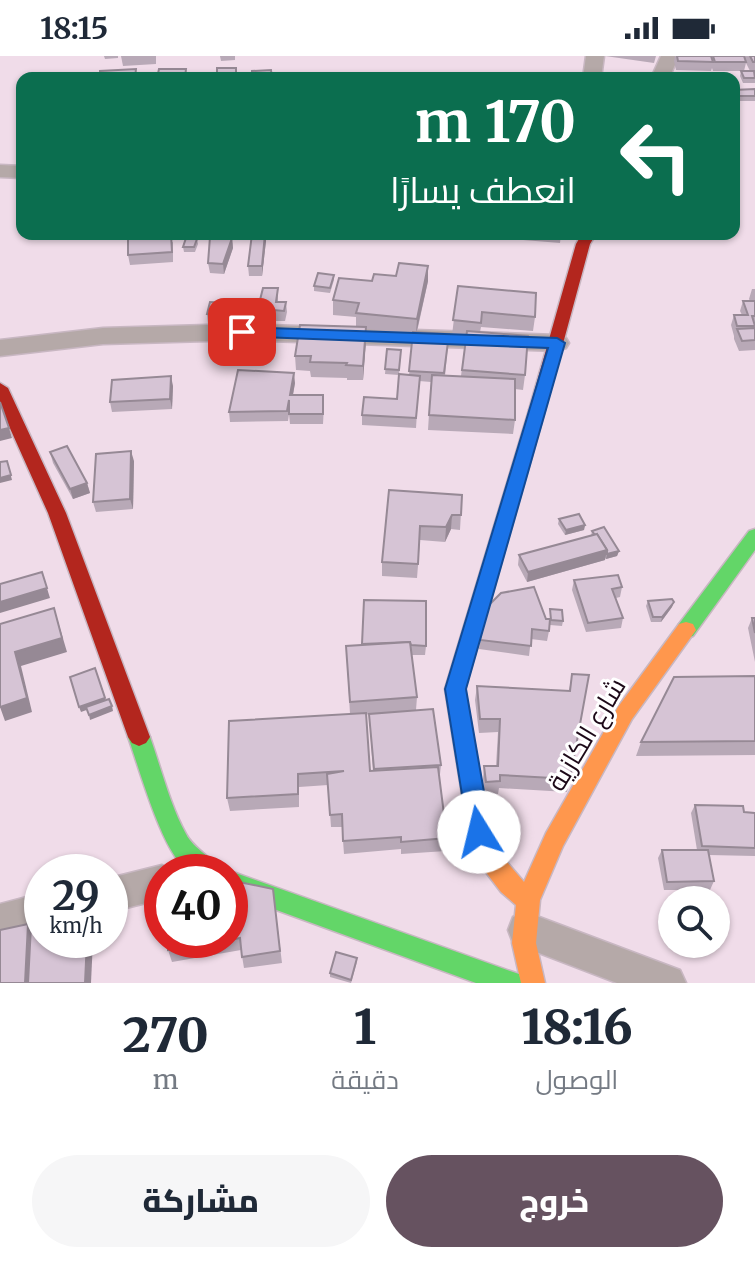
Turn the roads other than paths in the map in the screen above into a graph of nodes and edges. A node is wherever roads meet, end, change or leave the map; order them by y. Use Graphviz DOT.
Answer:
graph roads {
  1 [pos="585,240"];
  2 [pos="557,343"];
  3 [pos="0,348"];
  4 [pos="0,388"];
  5 [pos="755,536"];
  6 [pos="186,854"];
  7 [pos="248,887"];
  8 [pos="527,915"];
  9 [pos="24,916"];
  10 [pos="0,922"];
  11 [pos="510,983"];
  12 [pos="533,983"];
  13 [pos="667,983"];
  1 -- 2 [label="street"];
  2 -- 3 [label="street"];
  2 -- 8 [label="street"];
  4 -- 6 [label="street"];
  5 -- 8 [label="street, شارع الكازية"];
  7 -- 11 [label="street"];
  8 -- 12 [label="street, شارع الكازية"];
  8 -- 13 [label="street"];
  9 -- 10 [label="street"];
}
